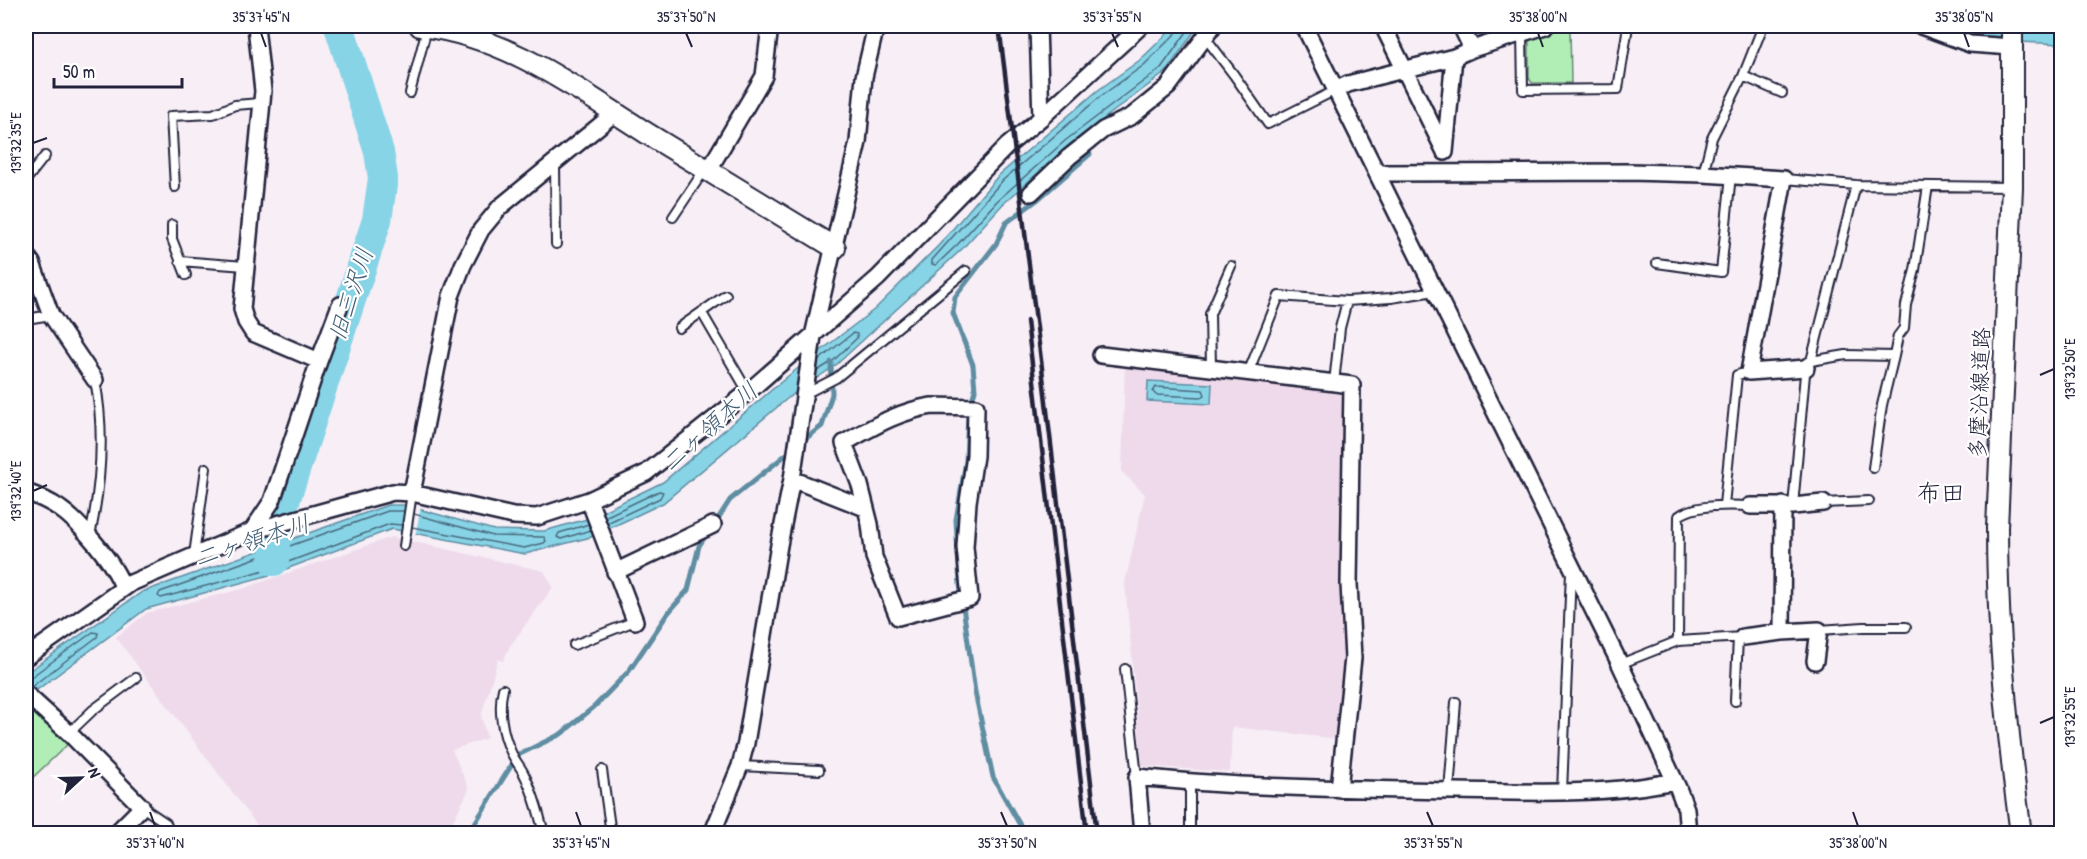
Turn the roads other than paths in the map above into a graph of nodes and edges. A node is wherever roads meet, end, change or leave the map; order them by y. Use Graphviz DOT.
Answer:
graph roads {
  1 [pos="256,26"];
  2 [pos="420,26"];
  3 [pos="427,26"];
  4 [pos="770,26"];
  5 [pos="876,26"];
  6 [pos="1038,26"];
  7 [pos="1141,26"];
  8 [pos="1304,26"];
  9 [pos="1383,26"];
  10 [pos="1461,26"];
  11 [pos="1628,26"];
  12 [pos="1763,26"];
  13 [pos="1921,26"];
  14 [pos="455,28"];
  15 [pos="1535,28"];
  16 [pos="1209,32"];
  17 [pos="2012,38"];
  18 [pos="1472,49"];
  19 [pos="1454,57"];
  20 [pos="1404,70"];
  21 [pos="1743,76"];
  22 [pos="1336,90"];
  23 [pos="410,93"];
  24 [pos="1782,93"];
  25 [pos="260,103"];
  26 [pos="615,113"];
  27 [pos="1041,118"];
  28 [pos="1445,152"];
  29 [pos="45,156"];
  30 [pos="555,162"];
  31 [pos="707,170"];
  32 [pos="1377,172"];
  33 [pos="1448,174"];
  34 [pos="1703,174"];
  35 [pos="1731,176"];
  36 [pos="1784,179"];
  37 [pos="26,180"];
  38 [pos="1856,185"];
  39 [pos="1929,186"];
  40 [pos="175,187"];
  41 [pos="2012,187"];
  42 [pos="1031,193"];
  43 [pos="673,217"];
  44 [pos="172,225"];
  45 [pos="556,244"];
  46 [pos="835,248"];
  47 [pos="26,255"];
  48 [pos="180,261"];
  49 [pos="1657,263"];
  50 [pos="246,266"];
  51 [pos="1231,266"];
  52 [pos="966,271"];
  53 [pos="186,275"];
  54 [pos="1436,291"];
  55 [pos="726,295"];
  56 [pos="1347,301"];
  57 [pos="340,305"];
  58 [pos="702,313"];
  59 [pos="51,315"];
  60 [pos="26,319"];
  61 [pos="679,328"];
  62 [pos="812,343"];
  63 [pos="1101,355"];
  64 [pos="1894,356"];
  65 [pos="319,361"];
  66 [pos="1808,364"];
  67 [pos="1211,368"];
  68 [pos="1749,372"];
  69 [pos="1248,373"];
  70 [pos="95,380"];
  71 [pos="1334,383"];
  72 [pos="748,392"];
  73 [pos="806,392"];
  74 [pos="206,468"];
  75 [pos="1873,468"];
  76 [pos="792,479"];
  77 [pos="26,492"];
  78 [pos="412,493"];
  79 [pos="1869,501"];
  80 [pos="1823,503"];
  81 [pos="1724,505"];
  82 [pos="591,506"];
  83 [pos="1750,506"];
  84 [pos="1788,506"];
  85 [pos="865,508"];
  86 [pos="713,525"];
  87 [pos="257,530"];
  88 [pos="90,537"];
  89 [pos="404,546"];
  90 [pos="194,555"];
  91 [pos="1571,566"];
  92 [pos="615,572"];
  93 [pos="123,587"];
  94 [pos="635,621"];
  95 [pos="1906,627"];
  96 [pos="1819,630"];
  97 [pos="1782,632"];
  98 [pos="1740,637"];
  99 [pos="1678,641"];
  100 [pos="574,645"];
  101 [pos="26,657"];
  102 [pos="1815,661"];
  103 [pos="1620,664"];
  104 [pos="1125,669"];
  105 [pos="136,678"];
  106 [pos="503,689"];
  107 [pos="29,697"];
  108 [pos="1735,700"];
  109 [pos="1456,702"];
  110 [pos="69,733"];
  111 [pos="740,766"];
  112 [pos="602,770"];
  113 [pos="819,770"];
  114 [pos="1137,777"];
  115 [pos="1674,781"];
  116 [pos="1191,783"];
  117 [pos="1339,789"];
  118 [pos="1449,791"];
  119 [pos="1562,792"];
  120 [pos="142,807"];
  121 [pos="115,834"];
  122 [pos="170,834"];
  123 [pos="544,834"];
  124 [pos="611,834"];
  125 [pos="712,834"];
  126 [pos="1142,834"];
  127 [pos="1190,834"];
  128 [pos="1688,834"];
  129 [pos="2021,834"];
  1 -- 25 [label="street"];
  2 -- 3 [label="street"];
  3 -- 14 [label="street"];
  3 -- 23 [label="lane"];
  4 -- 31 [label="street"];
  5 -- 46 [label="street"];
  6 -- 27 [label="street"];
  7 -- 27 [label="street"];
  8 -- 22 [label="street"];
  9 -- 20 [label="street"];
  10 -- 18 [label="street"];
  11 -- 15 [label="lane"];
  12 -- 21 [label="lane"];
  13 -- 17 [label="street"];
  14 -- 26 [label="street"];
  15 -- 18 [label="street"];
  16 -- 22 [label="lane"];
  16 -- 42 [label="street"];
  17 -- 41 [label="street, 多摩沿線道路"];
  18 -- 19 [label="street"];
  19 -- 20 [label="street"];
  19 -- 28 [label="street"];
  20 -- 22 [label="street"];
  20 -- 28 [label="street"];
  21 -- 24 [label="lane"];
  21 -- 34 [label="lane"];
  22 -- 32 [label="street"];
  25 -- 40 [label="lane"];
  25 -- 50 [label="street"];
  26 -- 30 [label="street"];
  26 -- 31 [label="street"];
  27 -- 62 [label="street"];
  28 -- 33 [label="street"];
  29 -- 37 [label="lane"];
  30 -- 45 [label="lane"];
  30 -- 78 [label="street"];
  31 -- 43 [label="lane"];
  31 -- 46 [label="street"];
  32 -- 33 [label="street"];
  32 -- 54 [label="street"];
  33 -- 34 [label="street"];
  34 -- 35 [label="street"];
  35 -- 36 [label="street"];
  35 -- 49 [label="lane"];
  36 -- 38 [label="lane"];
  36 -- 68 [label="street"];
  38 -- 39 [label="lane"];
  38 -- 66 [label="lane"];
  39 -- 41 [label="lane"];
  39 -- 64 [label="lane"];
  41 -- 129 [label="street, 多摩沿線道路"];
  44 -- 48 [label="lane"];
  46 -- 62 [label="street"];
  47 -- 59 [label="street"];
  48 -- 50 [label="lane"];
  48 -- 53 [label="lane"];
  50 -- 65 [label="street"];
  51 -- 67 [label="lane"];
  52 -- 73 [label="lane"];
  54 -- 56 [label="lane"];
  54 -- 91 [label="street"];
  55 -- 58 [label="lane"];
  56 -- 69 [label="lane"];
  56 -- 71 [label="lane"];
  57 -- 65 [label="street"];
  58 -- 61 [label="lane"];
  58 -- 72 [label="lane"];
  59 -- 60 [label="lane"];
  59 -- 70 [label="street"];
  62 -- 72 [label="street"];
  62 -- 73 [label="street"];
  63 -- 67 [label="street"];
  64 -- 66 [label="lane"];
  64 -- 75 [label="lane"];
  65 -- 87 [label="street"];
  66 -- 68 [label="street"];
  66 -- 84 [label="lane"];
  67 -- 69 [label="street"];
  68 -- 81 [label="lane"];
  69 -- 71 [label="street"];
  70 -- 88 [label="lane"];
  71 -- 117 [label="street"];
  72 -- 82 [label="street"];
  73 -- 76 [label="street"];
  74 -- 90 [label="lane"];
  76 -- 85 [label="street"];
  76 -- 111 [label="street"];
  77 -- 88 [label="street"];
  78 -- 82 [label="street"];
  78 -- 87 [label="street"];
  78 -- 89 [label="lane"];
  79 -- 80 [label="lane"];
  80 -- 84 [label="street"];
  81 -- 83 [label="lane"];
  81 -- 99 [label="lane"];
  82 -- 92 [label="street"];
  83 -- 84 [label="street"];
  84 -- 97 [label="street"];
  85 -- 85 [label="street"];
  86 -- 92 [label="street"];
  87 -- 90 [label="street"];
  88 -- 93 [label="street"];
  90 -- 93 [label="street"];
  91 -- 103 [label="street"];
  91 -- 119 [label="lane"];
  92 -- 94 [label="street"];
  93 -- 101 [label="street"];
  94 -- 100 [label="lane"];
  95 -- 96 [label="lane"];
  96 -- 97 [label="street"];
  96 -- 102 [label="street"];
  97 -- 98 [label="street"];
  98 -- 99 [label="lane"];
  98 -- 108 [label="lane"];
  99 -- 103 [label="lane"];
  103 -- 115 [label="street"];
  104 -- 114 [label="lane"];
  105 -- 110 [label="lane"];
  106 -- 123 [label="lane"];
  107 -- 110 [label="street"];
  109 -- 118 [label="lane"];
  110 -- 120 [label="street"];
  111 -- 113 [label="lane"];
  111 -- 125 [label="street"];
  112 -- 124 [label="lane"];
  114 -- 116 [label="street"];
  114 -- 126 [label="street"];
  115 -- 119 [label="street"];
  115 -- 128 [label="street"];
  116 -- 117 [label="street"];
  116 -- 127 [label="lane"];
  117 -- 118 [label="street"];
  118 -- 119 [label="street"];
  120 -- 121 [label="street"];
  120 -- 122 [label="lane"];
}
